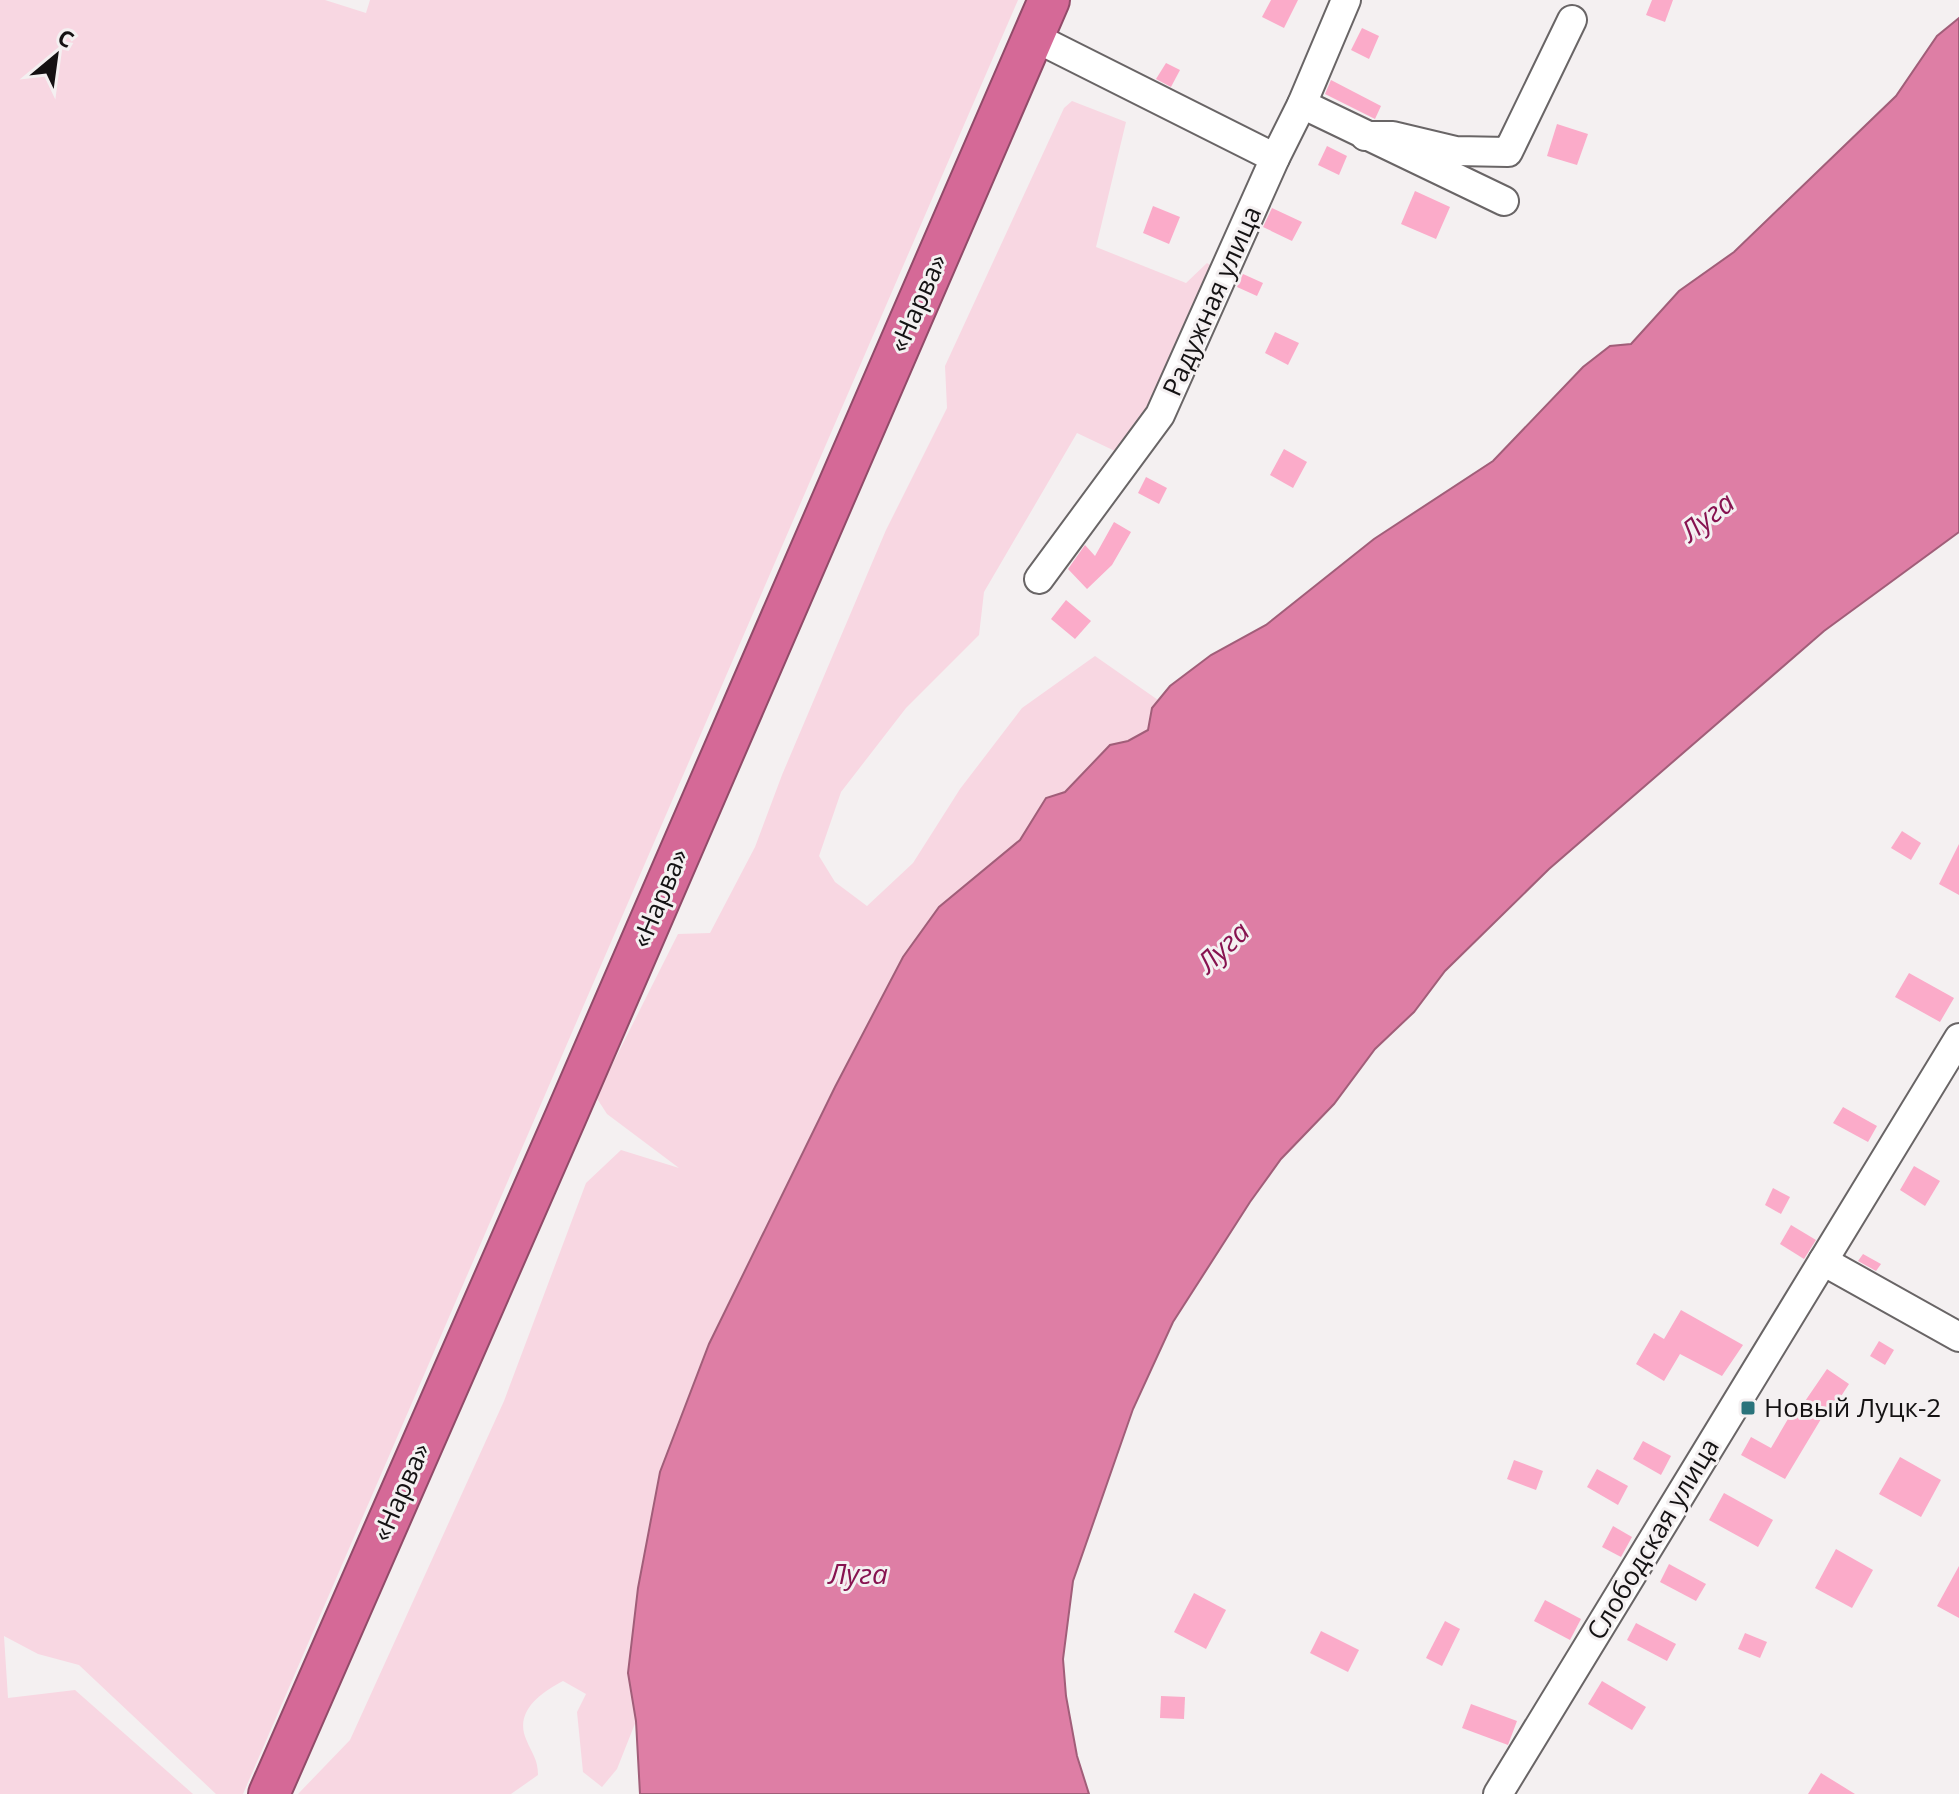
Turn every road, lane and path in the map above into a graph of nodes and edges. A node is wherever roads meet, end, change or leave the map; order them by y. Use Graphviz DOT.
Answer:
graph roads {
  1 [pos="1049,0"];
  2 [pos="1346,0"];
  3 [pos="1572,20"];
  4 [pos="1034,37"];
  5 [pos="1302,104"];
  6 [pos="1365,136"];
  7 [pos="1275,158"];
  8 [pos="1504,201"];
  9 [pos="1039,579"];
  10 [pos="1959,1038"];
  11 [pos="1823,1261"];
  12 [pos="1959,1337"];
  13 [pos="269,1794"];
  14 [pos="1498,1794"];
  1 -- 4 [label="highway, «Нарва»"];
  2 -- 5 [label="street, Радужная улица"];
  3 -- 6 [label="street"];
  4 -- 7 [label="street"];
  4 -- 13 [label="highway, «Нарва»"];
  5 -- 6 [label="street"];
  5 -- 7 [label="street, Радужная улица"];
  6 -- 8 [label="street"];
  7 -- 9 [label="street, Радужная улица"];
  10 -- 11 [label="street, Слободская улица"];
  11 -- 12 [label="street"];
  11 -- 14 [label="street, Слободская улица"];
}
